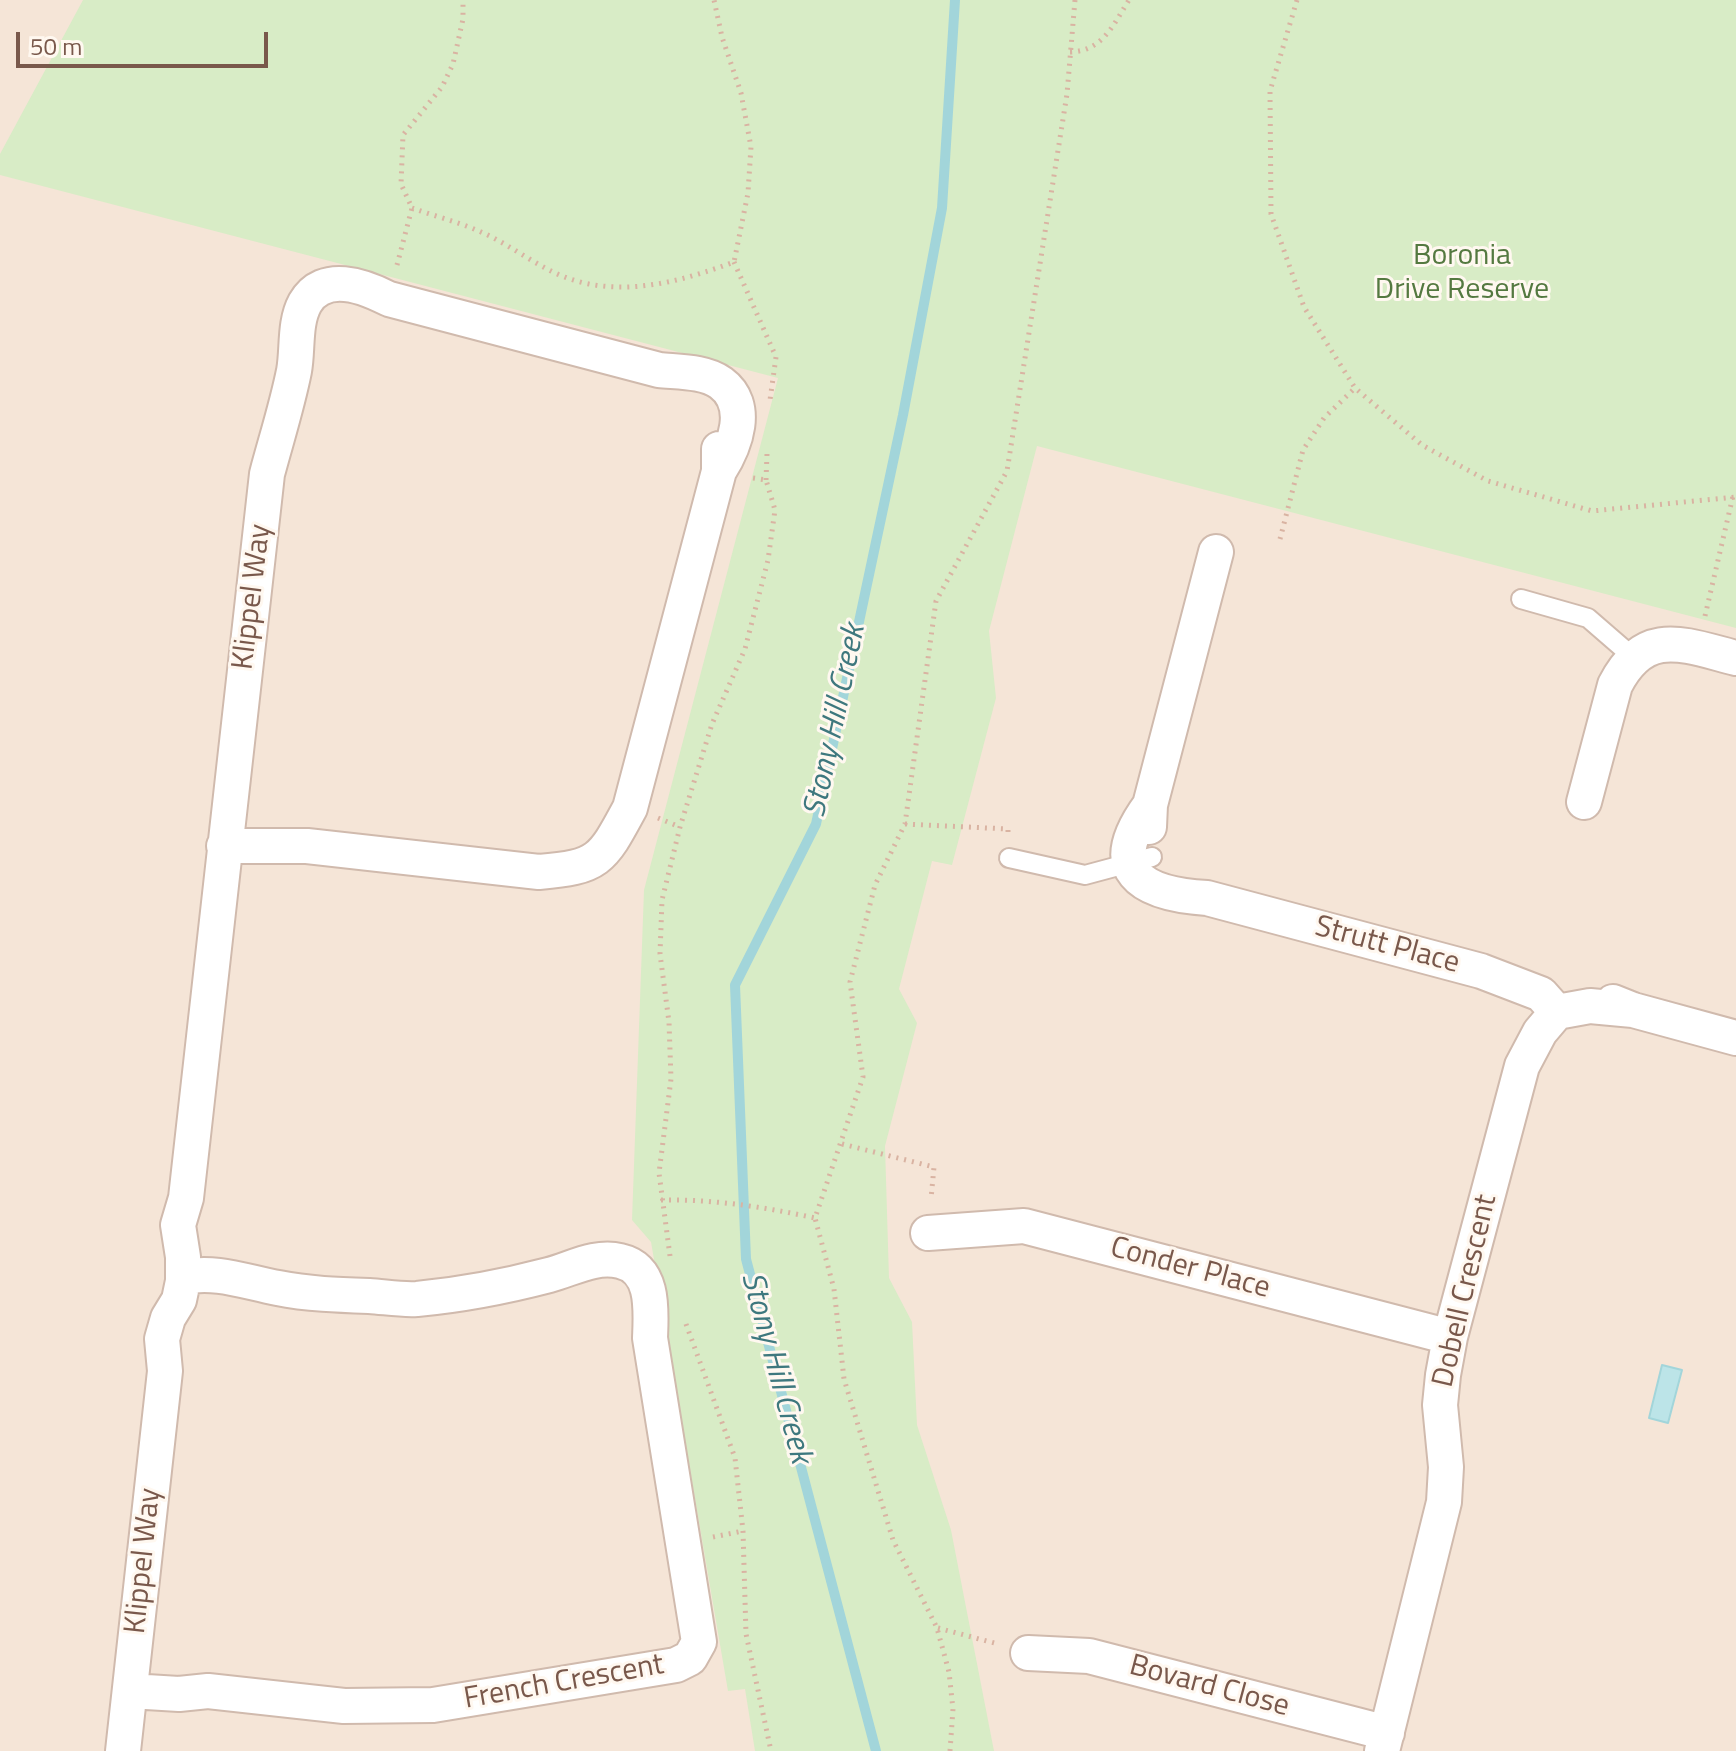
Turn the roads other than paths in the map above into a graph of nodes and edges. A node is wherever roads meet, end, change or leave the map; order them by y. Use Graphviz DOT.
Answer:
graph roads {
  1 [pos="1216,552"];
  2 [pos="1521,599"];
  3 [pos="1633,657"];
  4 [pos="1736,658"];
  5 [pos="1584,802"];
  6 [pos="225,836"];
  7 [pos="1009,858"];
  8 [pos="1141,860"];
  9 [pos="1549,1003"];
  10 [pos="1736,1038"];
  11 [pos="928,1233"];
  12 [pos="195,1278"];
  13 [pos="1450,1337"];
  14 [pos="1028,1653"];
  15 [pos="131,1684"];
  16 [pos="1385,1742"];
  17 [pos="123,1751"];
  1 -- 8 [label="street"];
  2 -- 3 [label="lane"];
  3 -- 4 [label="street"];
  3 -- 5 [label="street"];
  6 -- 6 [label="street, Klippel Way"];
  6 -- 12 [label="street, Klippel Way"];
  7 -- 8 [label="lane"];
  8 -- 9 [label="street, Strutt Place"];
  9 -- 10 [label="street"];
  9 -- 13 [label="street, Dobell Crescent"];
  11 -- 13 [label="street, Conder Place"];
  12 -- 15 [label="street, Klippel Way"];
  12 -- 15 [label="street, French Crescent"];
  13 -- 16 [label="street, Dobell Crescent"];
  14 -- 16 [label="street, Bovard Close"];
  15 -- 17 [label="street, Klippel Way"];
}
